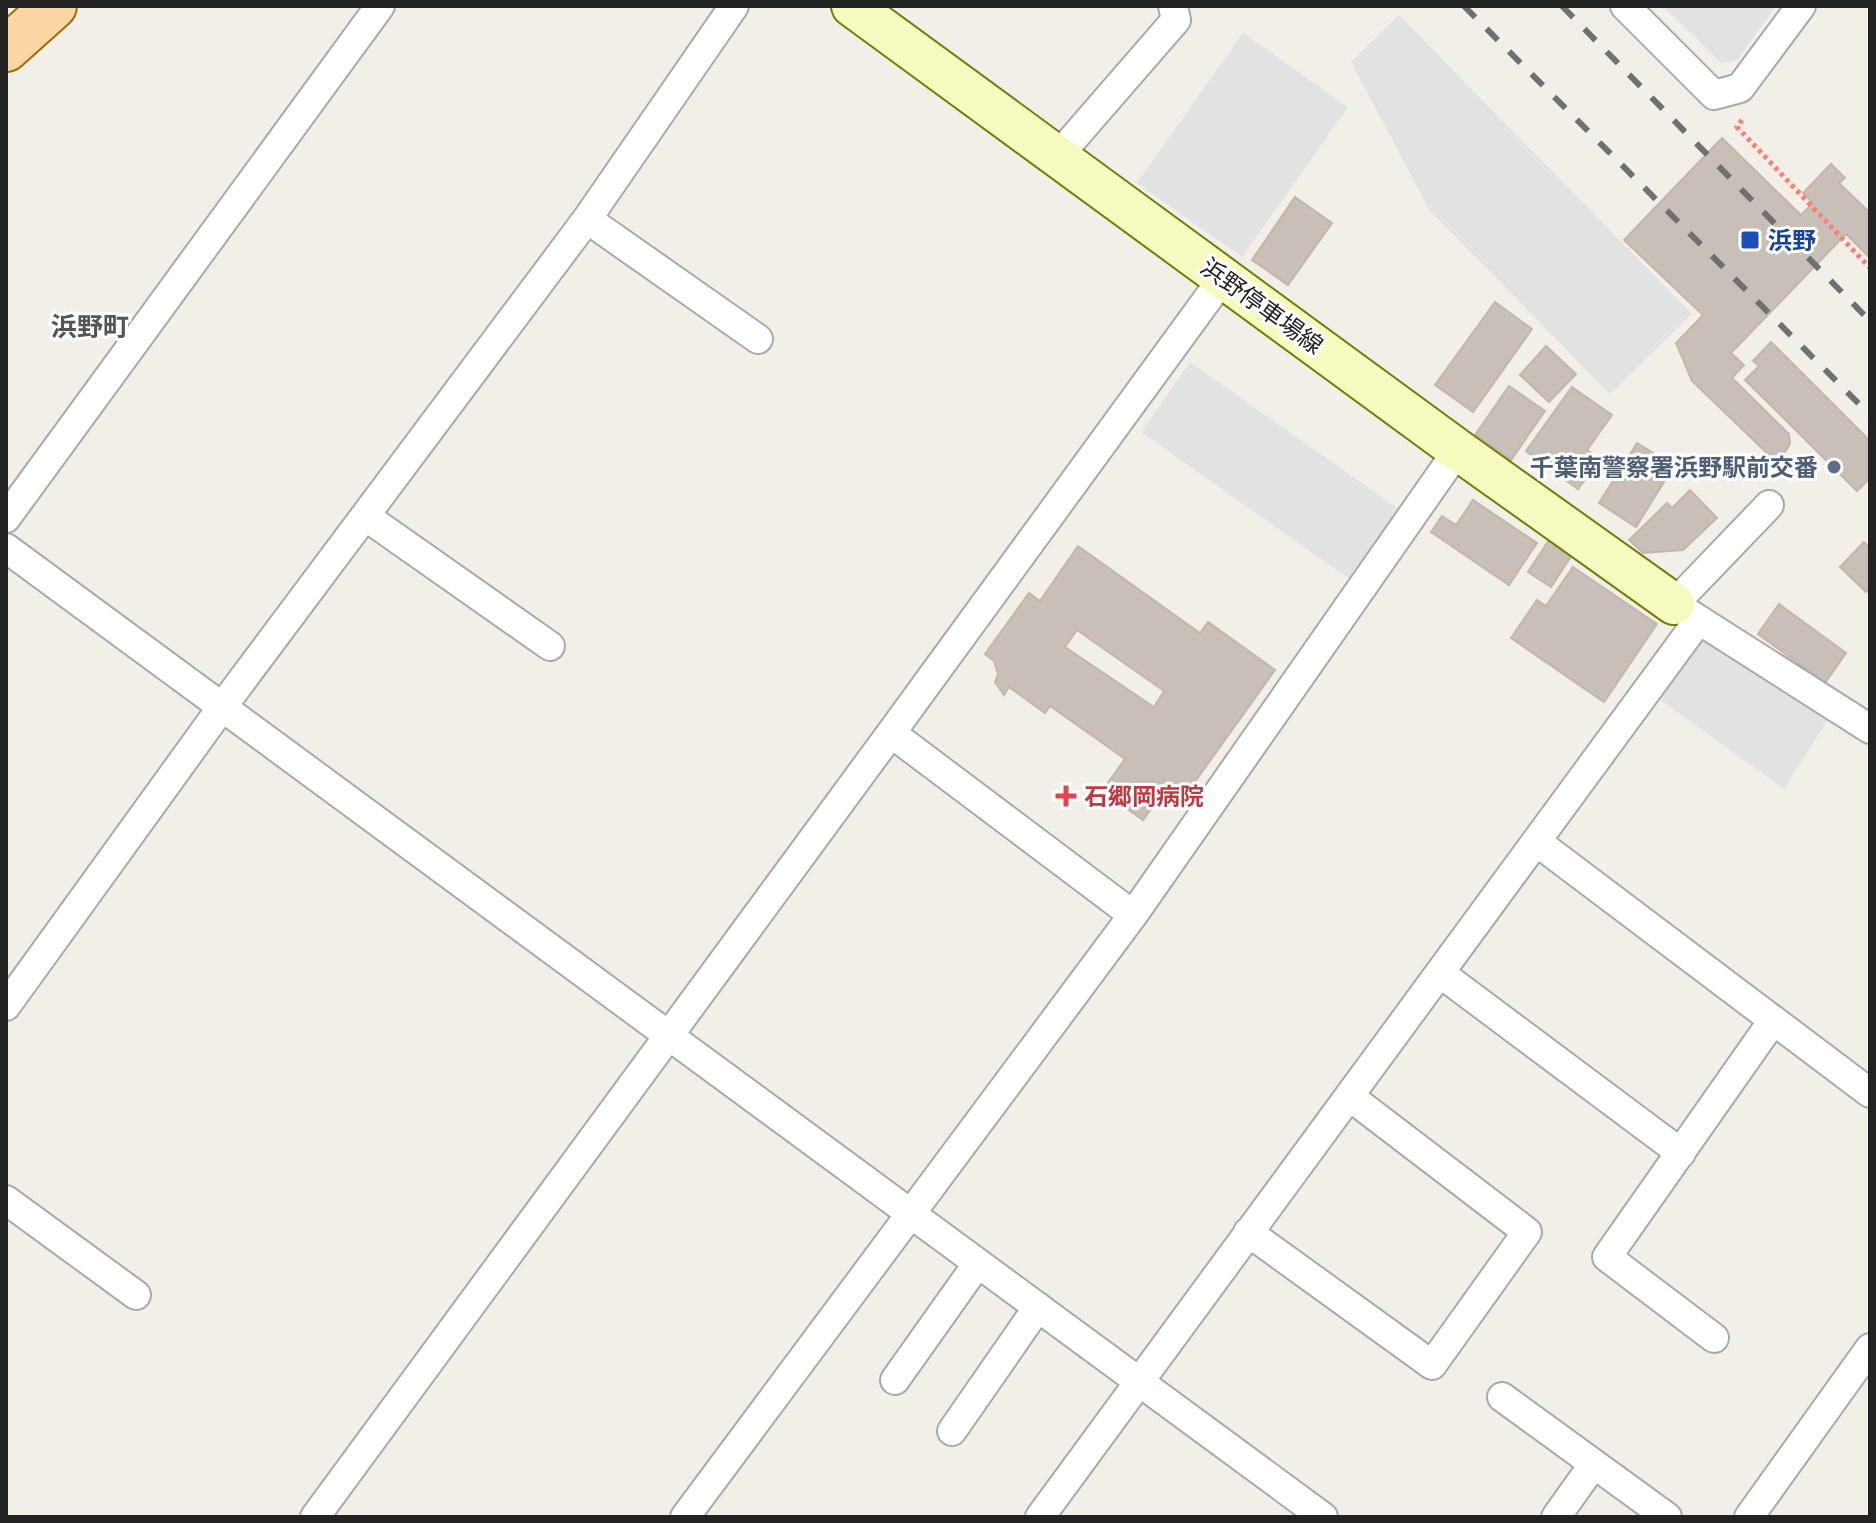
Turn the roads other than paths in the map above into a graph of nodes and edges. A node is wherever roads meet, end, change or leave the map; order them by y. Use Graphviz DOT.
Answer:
graph roads {
  1 [pos="54,6"];
  2 [pos="380,6"];
  3 [pos="734,6"];
  4 [pos="852,6"];
  5 [pos="1173,6"];
  6 [pos="1625,6"];
  7 [pos="1801,6"];
  8 [pos="6,49"];
  9 [pos="1058,156"];
  10 [pos="587,219"];
  11 [pos="1223,278"];
  12 [pos="758,339"];
  13 [pos="1458,450"];
  14 [pos="1769,505"];
  15 [pos="365,516"];
  16 [pos="6,518"];
  17 [pos="6,548"];
  18 [pos="1686,613"];
  19 [pos="550,646"];
  20 [pos="222,707"];
  21 [pos="1870,729"];
  22 [pos="891,733"];
  23 [pos="1537,842"];
  24 [pos="1133,915"];
  25 [pos="1440,973"];
  26 [pos="6,1006"];
  27 [pos="1772,1022"];
  28 [pos="668,1034"];
  29 [pos="1870,1093"];
  30 [pos="1349,1096"];
  31 [pos="1681,1153"];
  32 [pos="6,1200"];
  33 [pos="909,1212"];
  34 [pos="1248,1232"];
  35 [pos="978,1263"];
  36 [pos="136,1295"];
  37 [pos="1038,1307"];
  38 [pos="1714,1338"];
  39 [pos="1870,1348"];
  40 [pos="895,1380"];
  41 [pos="1140,1382"];
  42 [pos="1502,1397"];
  43 [pos="952,1431"];
  44 [pos="1593,1465"];
  45 [pos="686,1516"];
  46 [pos="315,1517"];
  47 [pos="1040,1517"];
  48 [pos="1323,1517"];
  49 [pos="1556,1517"];
  50 [pos="1667,1517"];
  51 [pos="1749,1517"];
  1 -- 8 [label="main road"];
  2 -- 16 [label="street"];
  3 -- 10 [label="street"];
  4 -- 9 [label="main road, 浜野停車場線"];
  5 -- 9 [label="street"];
  6 -- 7 [label="street"];
  9 -- 11 [label="main road, 浜野停車場線"];
  10 -- 12 [label="street"];
  10 -- 15 [label="street"];
  11 -- 13 [label="main road, 浜野停車場線"];
  11 -- 22 [label="street"];
  13 -- 18 [label="main road, 浜野停車場線"];
  13 -- 24 [label="street"];
  14 -- 18 [label="street"];
  15 -- 19 [label="street"];
  15 -- 20 [label="street"];
  17 -- 20 [label="street"];
  18 -- 21 [label="street"];
  18 -- 23 [label="street"];
  20 -- 26 [label="street"];
  20 -- 28 [label="street"];
  22 -- 24 [label="street"];
  22 -- 28 [label="street"];
  23 -- 25 [label="street"];
  23 -- 27 [label="street"];
  24 -- 33 [label="street"];
  25 -- 30 [label="street"];
  25 -- 31 [label="street"];
  27 -- 29 [label="street"];
  27 -- 31 [label="street"];
  28 -- 33 [label="street"];
  28 -- 46 [label="street"];
  30 -- 34 [label="street"];
  30 -- 34 [label="street"];
  31 -- 38 [label="street"];
  32 -- 36 [label="street"];
  33 -- 35 [label="street"];
  33 -- 45 [label="street"];
  34 -- 41 [label="street"];
  35 -- 37 [label="street"];
  35 -- 40 [label="street"];
  37 -- 41 [label="street"];
  37 -- 43 [label="street"];
  39 -- 51 [label="street"];
  41 -- 47 [label="street"];
  41 -- 48 [label="street"];
  42 -- 44 [label="street"];
  44 -- 49 [label="street"];
  44 -- 50 [label="street"];
}
